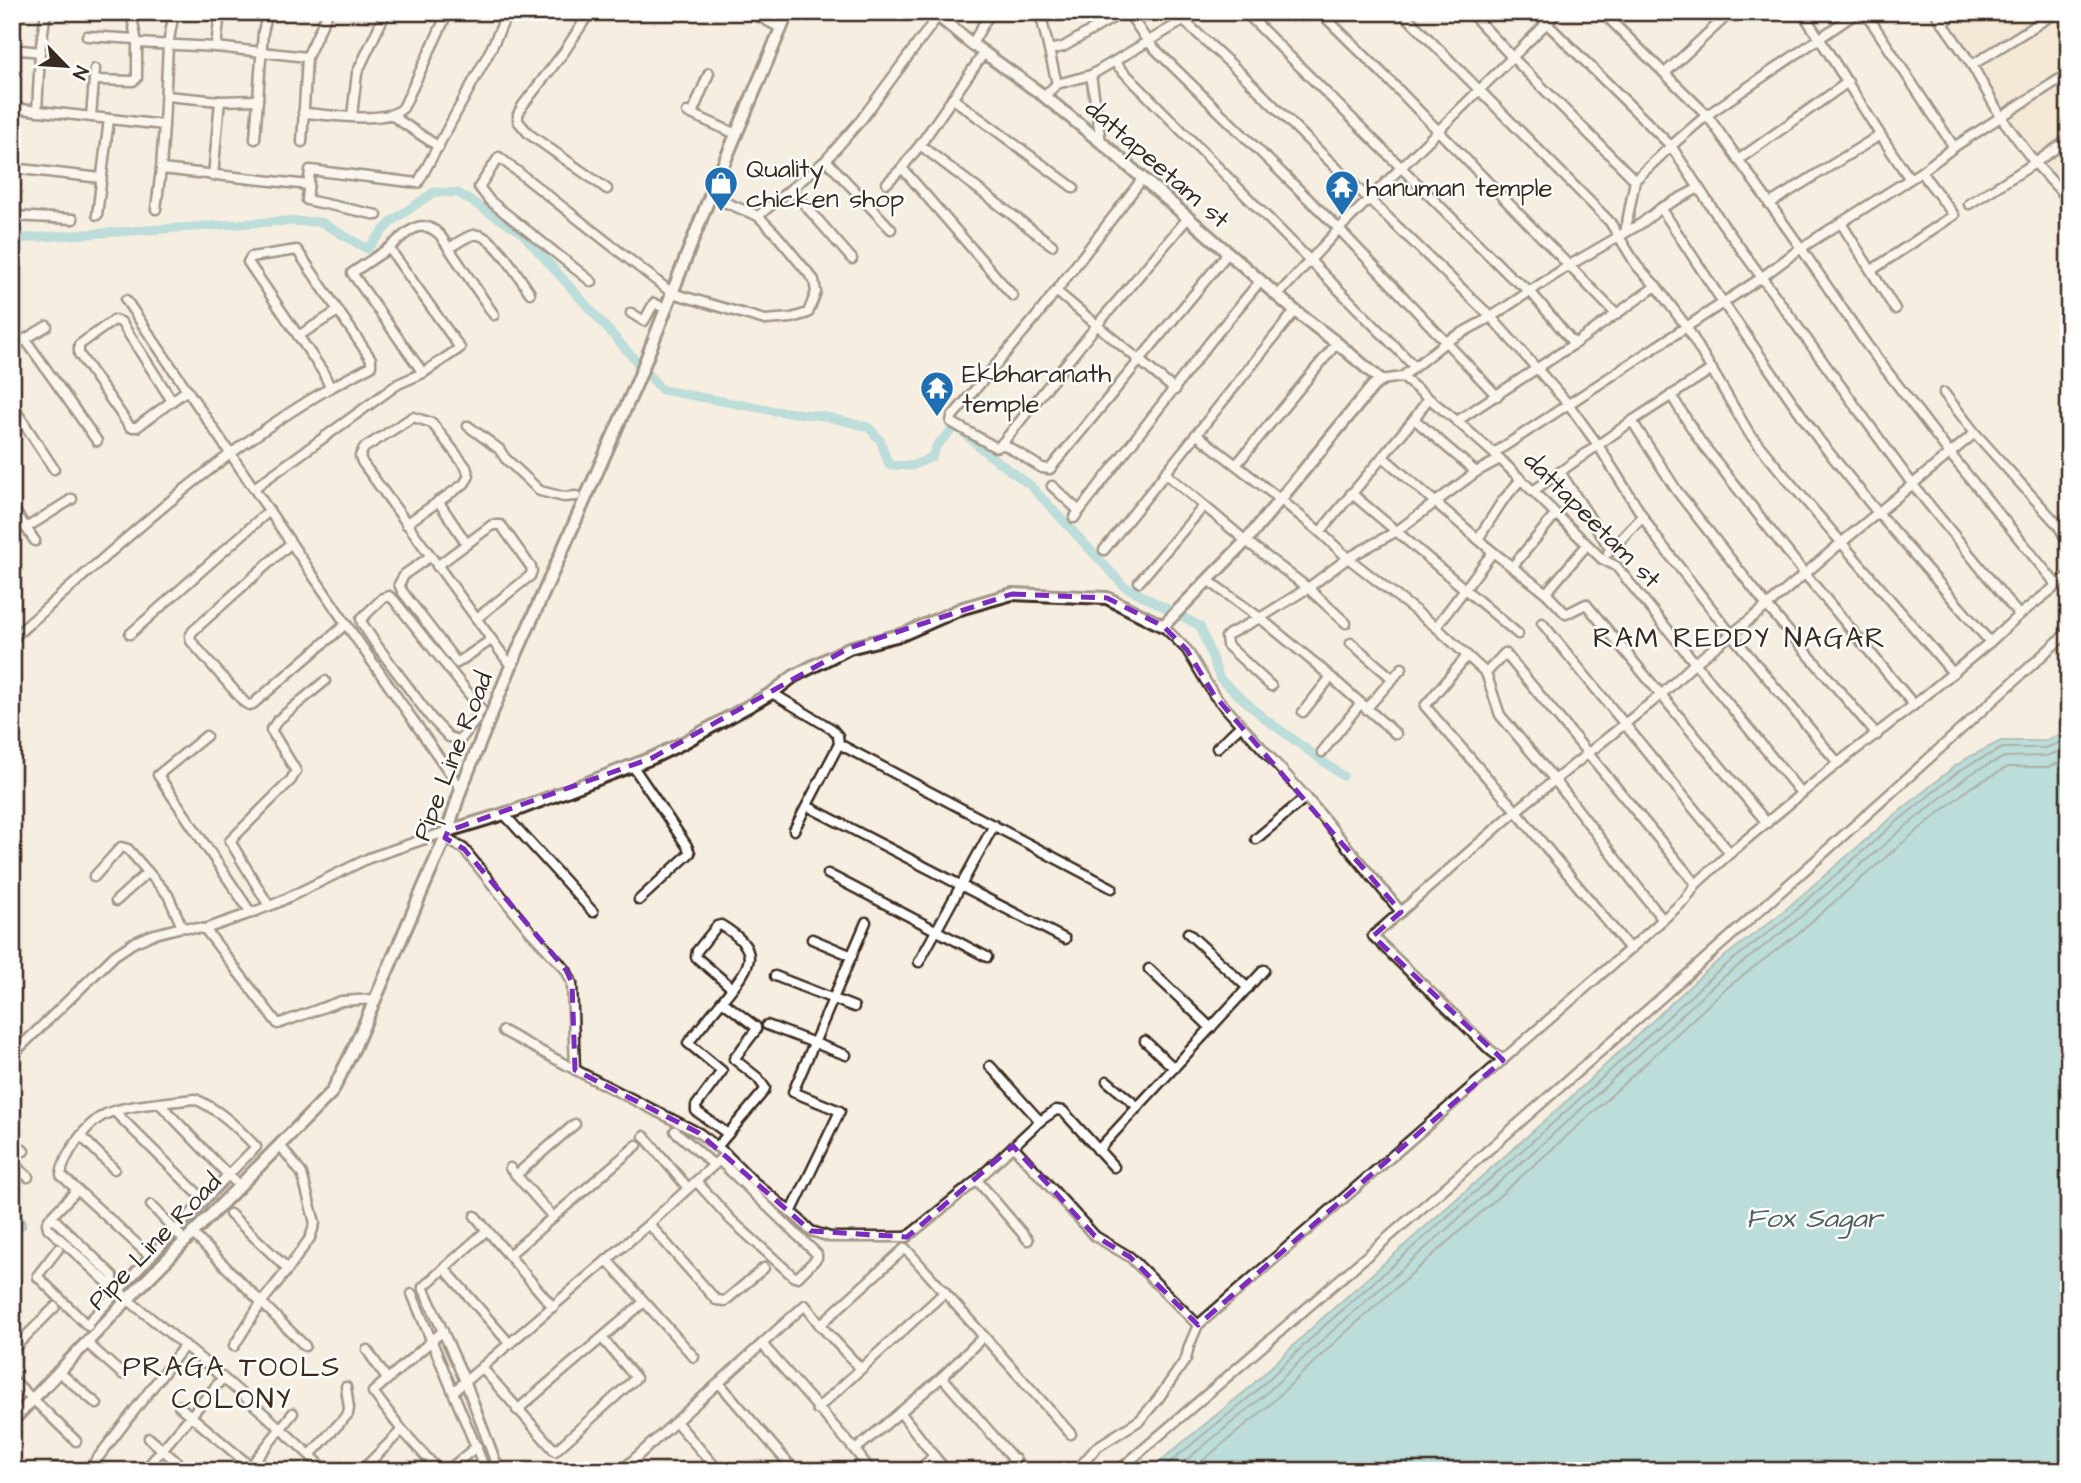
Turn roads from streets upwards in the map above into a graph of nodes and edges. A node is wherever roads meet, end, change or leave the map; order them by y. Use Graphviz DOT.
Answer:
graph roads {
  1 [pos="46,12"];
  2 [pos="131,12"];
  3 [pos="174,12"];
  4 [pos="220,12"];
  5 [pos="268,12"];
  6 [pos="328,12"];
  7 [pos="386,12"];
  8 [pos="448,12"];
  9 [pos="508,12"];
  10 [pos="590,12"];
  11 [pos="751,12"];
  12 [pos="788,12"];
  13 [pos="985,12"];
  14 [pos="1040,12"];
  15 [pos="1126,12"];
  16 [pos="1198,12"];
  17 [pos="1245,12"];
  18 [pos="1320,12"];
  19 [pos="1402,12"];
  20 [pos="1470,12"];
  21 [pos="1535,12"];
  22 [pos="1558,12"];
  23 [pos="1602,12"];
  24 [pos="1731,12"];
  25 [pos="1802,12"];
  26 [pos="1858,12"];
  27 [pos="1866,12"];
  28 [pos="1935,12"];
  29 [pos="1958,12"];
  30 [pos="2057,12"];
  31 [pos="936,14"];
  32 [pos="1182,16"];
  33 [pos="1942,23"];
  34 [pos="1546,24"];
  35 [pos="782,29"];
  36 [pos="87,36"];
  37 [pos="1819,38"];
  38 [pos="136,41"];
  39 [pos="1148,42"];
  40 [pos="972,44"];
  41 [pos="168,45"];
  42 [pos="216,47"];
  43 [pos="12,50"];
  44 [pos="1049,50"];
  45 [pos="40,52"];
  46 [pos="262,52"];
  47 [pos="984,53"];
  48 [pos="307,57"];
  49 [pos="1513,57"];
  50 [pos="1114,62"];
  51 [pos="1972,65"];
  52 [pos="95,69"];
  53 [pos="709,73"];
  54 [pos="1665,73"];
  55 [pos="2069,73"];
  56 [pos="1091,75"];
  57 [pos="94,80"];
  58 [pos="1849,82"];
  59 [pos="1057,84"];
  60 [pos="1481,90"];
  61 [pos="166,96"];
  62 [pos="1044,96"];
  63 [pos="952,98"];
  64 [pos="258,100"];
  65 [pos="220,101"];
  66 [pos="12,108"];
  67 [pos="37,111"];
  68 [pos="303,113"];
  69 [pos="1707,115"];
  70 [pos="352,116"];
  71 [pos="391,116"];
  72 [pos="91,117"];
  73 [pos="2001,117"];
  74 [pos="108,120"];
  75 [pos="164,125"];
  76 [pos="1438,130"];
  77 [pos="736,134"];
  78 [pos="1880,135"];
  79 [pos="255,139"];
  80 [pos="2069,139"];
  81 [pos="302,142"];
  82 [pos="1101,142"];
  83 [pos="920,145"];
  84 [pos="1671,146"];
  85 [pos="1954,147"];
  86 [pos="439,148"];
  87 [pos="826,160"];
  88 [pos="1738,160"];
  89 [pos="2035,163"];
  90 [pos="1401,167"];
  91 [pos="12,168"];
  92 [pos="902,168"];
  93 [pos="161,169"];
  94 [pos="1921,172"];
  95 [pos="213,176"];
  96 [pos="101,178"];
  97 [pos="1143,178"];
  98 [pos="1910,179"];
  99 [pos="1635,180"];
  100 [pos="887,183"];
  101 [pos="309,185"];
  102 [pos="1074,188"];
  103 [pos="1699,188"];
  104 [pos="607,189"];
  105 [pos="791,189"];
  106 [pos="710,196"];
  107 [pos="1371,199"];
  108 [pos="2069,200"];
  109 [pos="1769,204"];
  110 [pos="1969,204"];
  111 [pos="1661,208"];
  112 [pos="156,209"];
  113 [pos="97,215"];
  114 [pos="377,215"];
  115 [pos="12,216"];
  116 [pos="758,216"];
  117 [pos="1188,218"];
  118 [pos="73,219"];
  119 [pos="1842,223"];
  120 [pos="891,229"];
  121 [pos="1339,229"];
  122 [pos="1622,235"];
  123 [pos="1052,245"];
  124 [pos="388,248"];
  125 [pos="449,248"];
  126 [pos="1801,248"];
  127 [pos="1225,250"];
  128 [pos="852,259"];
  129 [pos="1310,262"];
  130 [pos="1568,266"];
  131 [pos="1872,270"];
  132 [pos="1761,278"];
  133 [pos="1261,280"];
  134 [pos="592,282"];
  135 [pos="1656,286"];
  136 [pos="1530,291"];
  137 [pos="1056,292"];
  138 [pos="530,293"];
  139 [pos="672,293"];
  140 [pos="1278,295"];
  141 [pos="1013,296"];
  142 [pos="126,300"];
  143 [pos="1722,302"];
  144 [pos="1895,309"];
  145 [pos="338,310"];
  146 [pos="1295,311"];
  147 [pos="631,313"];
  148 [pos="1616,314"];
  149 [pos="494,315"];
  150 [pos="1490,317"];
  151 [pos="662,319"];
  152 [pos="1097,325"];
  153 [pos="47,326"];
  154 [pos="1686,326"];
  155 [pos="298,336"];
  156 [pos="25,339"];
  157 [pos="1447,341"];
  158 [pos="1337,343"];
  159 [pos="1574,344"];
  160 [pos="12,347"];
  161 [pos="1138,360"];
  162 [pos="1414,366"];
  163 [pos="1536,369"];
  164 [pos="1712,369"];
  165 [pos="423,373"];
  166 [pos="1402,377"];
  167 [pos="1381,380"];
  168 [pos="328,389"];
  169 [pos="187,390"];
  170 [pos="1175,390"];
  171 [pos="1944,393"];
  172 [pos="1671,395"];
  173 [pos="1497,396"];
  174 [pos="1428,399"];
  175 [pos="172,401"];
  176 [pos="12,405"];
  177 [pos="1569,405"];
  178 [pos="1414,419"];
  179 [pos="1457,421"];
  180 [pos="1632,421"];
  181 [pos="468,426"];
  182 [pos="1976,433"];
  183 [pos="1196,434"];
  184 [pos="97,441"];
  185 [pos="1002,443"];
  186 [pos="1598,445"];
  187 [pos="231,454"];
  188 [pos="1951,455"];
  189 [pos="1497,456"];
  190 [pos="1382,457"];
  191 [pos="1236,465"];
  192 [pos="54,469"];
  193 [pos="1476,472"];
  194 [pos="1560,472"];
  195 [pos="1165,473"];
  196 [pos="1521,479"];
  197 [pos="1913,485"];
  198 [pos="1052,486"];
  199 [pos="254,488"];
  200 [pos="1532,491"];
  201 [pos="1351,493"];
  202 [pos="576,496"];
  203 [pos="72,499"];
  204 [pos="1281,500"];
  205 [pos="438,502"];
  206 [pos="1437,502"];
  207 [pos="1204,506"];
  208 [pos="12,507"];
  209 [pos="269,511"];
  210 [pos="1878,513"];
  211 [pos="1556,514"];
  212 [pos="2069,516"];
  213 [pos="1642,517"];
  214 [pos="406,524"];
  215 [pos="2058,525"];
  216 [pos="26,528"];
  217 [pos="1397,531"];
  218 [pos="1321,532"];
  219 [pos="1478,539"];
  220 [pos="35,541"];
  221 [pos="1246,541"];
  222 [pos="1841,542"];
  223 [pos="291,543"];
  224 [pos="467,544"];
  225 [pos="2069,544"];
  226 [pos="1587,545"];
  227 [pos="1104,550"];
  228 [pos="1611,550"];
  229 [pos="1493,552"];
  230 [pos="431,556"];
  231 [pos="1348,558"];
  232 [pos="1602,559"];
  233 [pos="437,566"];
  234 [pos="1512,567"];
  235 [pos="1805,574"];
  236 [pos="2069,576"];
  237 [pos="1209,581"];
  238 [pos="1139,582"];
  239 [pos="2056,584"];
  240 [pos="1308,588"];
  241 [pos="1465,588"];
  242 [pos="1545,593"];
  243 [pos="1767,606"];
  244 [pos="2019,615"];
  245 [pos="477,618"];
  246 [pos="1260,618"];
  247 [pos="1166,623"];
  248 [pos="1346,623"];
  249 [pos="1542,623"];
  250 [pos="346,624"];
  251 [pos="1436,627"];
  252 [pos="2069,631"];
  253 [pos="131,634"];
  254 [pos="1518,634"];
  255 [pos="1731,634"];
  256 [pos="14,637"];
  257 [pos="491,640"];
  258 [pos="1990,642"];
  259 [pos="375,643"];
  260 [pos="1351,643"];
  261 [pos="364,650"];
  262 [pos="1468,656"];
  263 [pos="1695,663"];
  264 [pos="511,666"];
  265 [pos="1402,668"];
  266 [pos="1486,673"];
  267 [pos="1953,674"];
  268 [pos="1330,678"];
  269 [pos="1393,679"];
  270 [pos="325,681"];
  271 [pos="1271,686"];
  272 [pos="772,693"];
  273 [pos="1662,694"];
  274 [pos="1914,705"];
  275 [pos="1363,707"];
  276 [pos="1303,712"];
  277 [pos="431,718"];
  278 [pos="1624,723"];
  279 [pos="1241,725"];
  280 [pos="418,728"];
  281 [pos="1396,734"];
  282 [pos="1877,735"];
  283 [pos="206,736"];
  284 [pos="839,744"];
  285 [pos="1217,747"];
  286 [pos="1322,752"];
  287 [pos="1587,753"];
  288 [pos="1838,763"];
  289 [pos="632,765"];
  290 [pos="1554,779"];
  291 [pos="461,789"];
  292 [pos="1801,793"];
  293 [pos="1306,797"];
  294 [pos="807,806"];
  295 [pos="1516,811"];
  296 [pos="504,814"];
  297 [pos="1768,823"];
  298 [pos="994,825"];
  299 [pos="794,830"];
  300 [pos="447,835"];
  301 [pos="1256,839"];
  302 [pos="1730,853"];
  303 [pos="148,872"];
  304 [pos="828,874"];
  305 [pos="94,877"];
  306 [pos="1696,884"];
  307 [pos="960,885"];
  308 [pos="1112,888"];
  309 [pos="639,900"];
  310 [pos="116,901"];
  311 [pos="269,906"];
  312 [pos="593,912"];
  313 [pos="1401,912"];
  314 [pos="251,913"];
  315 [pos="1663,920"];
  316 [pos="866,922"];
  317 [pos="182,927"];
  318 [pos="205,929"];
  319 [pos="936,930"];
  320 [pos="1188,933"];
  321 [pos="812,939"];
  322 [pos="1065,939"];
  323 [pos="1630,949"];
  324 [pos="852,956"];
  325 [pos="987,957"];
  326 [pos="919,962"];
  327 [pos="1149,968"];
  328 [pos="1264,970"];
  329 [pos="775,976"];
  330 [pos="732,988"];
  331 [pos="1248,988"];
  332 [pos="374,999"];
  333 [pos="833,999"];
  334 [pos="722,1001"];
  335 [pos="854,1007"];
  336 [pos="767,1025"];
  337 [pos="1211,1028"];
  338 [pos="503,1031"];
  339 [pos="1144,1041"];
  340 [pos="813,1044"];
  341 [pos="12,1055"];
  342 [pos="846,1055"];
  343 [pos="1503,1060"];
  344 [pos="735,1061"];
  345 [pos="990,1066"];
  346 [pos="1174,1068"];
  347 [pos="575,1070"];
  348 [pos="722,1071"];
  349 [pos="1107,1081"];
  350 [pos="160,1104"];
  351 [pos="1138,1107"];
  352 [pos="115,1112"];
  353 [pos="1040,1121"];
  354 [pos="575,1124"];
  355 [pos="675,1131"];
  356 [pos="728,1134"];
  357 [pos="81,1136"];
  358 [pos="644,1136"];
  359 [pos="12,1139"];
  360 [pos="280,1145"];
  361 [pos="637,1145"];
  362 [pos="1013,1146"];
  363 [pos="717,1147"];
  364 [pos="1098,1150"];
  365 [pos="24,1151"];
  366 [pos="720,1160"];
  367 [pos="12,1163"];
  368 [pos="1114,1167"];
  369 [pos="114,1169"];
  370 [pos="228,1174"];
  371 [pos="28,1177"];
  372 [pos="977,1180"];
  373 [pos="696,1181"];
  374 [pos="240,1186"];
  375 [pos="688,1188"];
  376 [pos="77,1190"];
  377 [pos="204,1200"];
  378 [pos="151,1205"];
  379 [pos="791,1213"];
  380 [pos="230,1214"];
  381 [pos="475,1216"];
  382 [pos="553,1217"];
  383 [pos="649,1224"];
  384 [pos="175,1230"];
  385 [pos="486,1230"];
  386 [pos="907,1237"];
  387 [pos="190,1238"];
  388 [pos="1028,1240"];
  389 [pos="905,1248"];
  390 [pos="58,1249"];
  391 [pos="509,1255"];
  392 [pos="150,1256"];
  393 [pos="607,1260"];
  394 [pos="444,1268"];
  395 [pos="764,1268"];
  396 [pos="288,1269"];
  397 [pos="116,1288"];
  398 [pos="945,1292"];
  399 [pos="412,1294"];
  400 [pos="127,1300"];
  401 [pos="644,1302"];
  402 [pos="261,1303"];
  403 [pos="55,1307"];
  404 [pos="553,1307"];
  405 [pos="87,1324"];
  406 [pos="820,1325"];
  407 [pos="1198,1325"];
  408 [pos="443,1331"];
  409 [pos="96,1333"];
  410 [pos="984,1336"];
  411 [pos="602,1338"];
  412 [pos="431,1340"];
  413 [pos="87,1343"];
  414 [pos="510,1344"];
  415 [pos="762,1344"];
  416 [pos="185,1345"];
  417 [pos="234,1346"];
  418 [pos="305,1346"];
  419 [pos="12,1350"];
  420 [pos="367,1350"];
  421 [pos="694,1357"];
  422 [pos="482,1368"];
  423 [pos="861,1369"];
  424 [pos="60,1372"];
  425 [pos="122,1374"];
  426 [pos="942,1377"];
  427 [pos="12,1379"];
  428 [pos="222,1379"];
  429 [pos="387,1379"];
  430 [pos="466,1382"];
  431 [pos="719,1382"];
  432 [pos="346,1387"];
  433 [pos="454,1391"];
  434 [pos="33,1399"];
  435 [pos="97,1404"];
  436 [pos="179,1406"];
  437 [pos="817,1409"];
  438 [pos="517,1410"];
  439 [pos="900,1412"];
  440 [pos="293,1413"];
  441 [pos="190,1415"];
  442 [pos="12,1421"];
  443 [pos="676,1422"];
  444 [pos="281,1428"];
  445 [pos="402,1430"];
  446 [pos="1071,1434"];
  447 [pos="149,1438"];
  448 [pos="76,1441"];
  449 [pos="477,1446"];
  450 [pos="162,1450"];
  451 [pos="855,1450"];
  452 [pos="310,1455"];
  453 [pos="934,1456"];
  454 [pos="1015,1459"];
  455 [pos="90,1468"];
  456 [pos="251,1469"];
  457 [pos="626,1469"];
  458 [pos="144,1471"];
  459 [pos="187,1471"];
  460 [pos="327,1471"];
  461 [pos="361,1471"];
  462 [pos="439,1471"];
  463 [pos="447,1471"];
  464 [pos="486,1471"];
  465 [pos="499,1471"];
  466 [pos="719,1471"];
  467 [pos="795,1471"];
  468 [pos="871,1471"];
  469 [pos="918,1471"];
  470 [pos="947,1471"];
  471 [pos="1003,1471"];
  472 [pos="1024,1471"];
  473 [pos="1076,1471"];
  474 [pos="1118,1471"];
  1 -- 45 [label="street"];
  2 -- 38 [label="street"];
  3 -- 41 [label="street"];
  4 -- 42 [label="street"];
  5 -- 46 [label="street"];
  6 -- 48 [label="street"];
  7 -- 70 [label="street"];
  8 -- 71 [label="street"];
  9 -- 86 [label="street"];
  10 -- 104 [label="street"];
  11 -- 35 [label="street"];
  12 -- 35 [label="street, Pipe Line Road"];
  13 -- 40 [label="street"];
  14 -- 44 [label="street"];
  15 -- 39 [label="street"];
  15 -- 44 [label="street"];
  16 -- 32 [label="street"];
  17 -- 90 [label="street"];
  18 -- 76 [label="street"];
  19 -- 60 [label="street"];
  20 -- 49 [label="street"];
  21 -- 34 [label="street"];
  22 -- 34 [label="street"];
  23 -- 54 [label="street"];
  24 -- 54 [label="street"];
  25 -- 37 [label="street"];
  26 -- 37 [label="street"];
  27 -- 85 [label="street"];
  28 -- 33 [label="street"];
  29 -- 33 [label="street"];
  30 -- 51 [label="street"];
  31 -- 40 [label="street, dattapeetam st"];
  31 -- 87 [label="street"];
  32 -- 39 [label="street"];
  32 -- 107 [label="street"];
  33 -- 51 [label="street"];
  34 -- 49 [label="street"];
  34 -- 84 [label="street"];
  35 -- 77 [label="street, Pipe Line Road"];
  36 -- 38 [label="street"];
  37 -- 58 [label="street"];
  37 -- 69 [label="street"];
  38 -- 41 [label="street"];
  38 -- 57 [label="street"];
  39 -- 50 [label="street"];
  39 -- 121 [label="street"];
  40 -- 47 [label="street, dattapeetam st"];
  41 -- 42 [label="street"];
  41 -- 61 [label="street"];
  42 -- 46 [label="street"];
  43 -- 45 [label="street"];
  44 -- 59 [label="street"];
  45 -- 67 [label="street"];
  46 -- 48 [label="street"];
  46 -- 64 [label="street"];
  47 -- 62 [label="street, dattapeetam st"];
  47 -- 63 [label="street"];
  48 -- 68 [label="street"];
  49 -- 60 [label="street"];
  49 -- 99 [label="street"];
  50 -- 56 [label="street"];
  50 -- 129 [label="street"];
  51 -- 73 [label="street"];
  52 -- 57 [label="street"];
  53 -- 77 [label="street"];
  54 -- 69 [label="street"];
  55 -- 73 [label="street"];
  56 -- 59 [label="street"];
  56 -- 82 [label="street"];
  57 -- 72 [label="street"];
  58 -- 78 [label="street"];
  58 -- 88 [label="street"];
  59 -- 62 [label="street"];
  60 -- 76 [label="street"];
  60 -- 122 [label="street"];
  61 -- 65 [label="street"];
  61 -- 75 [label="street"];
  62 -- 82 [label="street, dattapeetam st"];
  63 -- 83 [label="street"];
  63 -- 102 [label="street"];
  64 -- 65 [label="street"];
  64 -- 79 [label="street"];
  65 -- 95 [label="street"];
  66 -- 67 [label="street"];
  67 -- 72 [label="street"];
  68 -- 70 [label="street"];
  68 -- 81 [label="street"];
  69 -- 84 [label="street"];
  69 -- 88 [label="street"];
  70 -- 71 [label="street"];
  71 -- 86 [label="street"];
  72 -- 74 [label="street"];
  73 -- 85 [label="street"];
  73 -- 89 [label="street"];
  74 -- 75 [label="street"];
  74 -- 96 [label="street"];
  75 -- 93 [label="street"];
  76 -- 90 [label="street"];
  76 -- 130 [label="street"];
  77 -- 106 [label="street, Pipe Line Road"];
  78 -- 98 [label="street"];
  78 -- 109 [label="street"];
  80 -- 89 [label="street"];
  82 -- 97 [label="street, dattapeetam st"];
  83 -- 92 [label="street"];
  83 -- 123 [label="street"];
  84 -- 99 [label="street"];
  84 -- 103 [label="street"];
  85 -- 94 [label="street"];
  86 -- 101 [label="street"];
  87 -- 105 [label="street"];
  87 -- 120 [label="street"];
  88 -- 109 [label="street"];
  89 -- 108 [label="street"];
  89 -- 110 [label="street"];
  90 -- 107 [label="street"];
  90 -- 136 [label="street"];
  91 -- 96 [label="street"];
  92 -- 100 [label="street"];
  92 -- 141 [label="street"];
  93 -- 95 [label="street"];
  93 -- 112 [label="street"];
  94 -- 98 [label="street"];
  94 -- 131 [label="street"];
  95 -- 101 [label="street"];
  96 -- 113 [label="street"];
  97 -- 117 [label="street, dattapeetam st"];
  97 -- 137 [label="street"];
  98 -- 119 [label="street"];
  99 -- 122 [label="street"];
  101 -- 114 [label="street"];
  103 -- 111 [label="street"];
  103 -- 132 [label="street"];
  105 -- 116 [label="street"];
  105 -- 128 [label="street"];
  106 -- 116 [label="street"];
  106 -- 139 [label="street, Pipe Line Road"];
  107 -- 121 [label="street"];
  107 -- 150 [label="street"];
  109 -- 126 [label="street"];
  111 -- 122 [label="street"];
  111 -- 143 [label="street"];
  115 -- 118 [label="street"];
  116 -- 139 [label="street"];
  117 -- 127 [label="street, dattapeetam st"];
  117 -- 152 [label="street"];
  119 -- 126 [label="street"];
  119 -- 131 [label="street"];
  121 -- 129 [label="street"];
  121 -- 157 [label="street"];
  122 -- 130 [label="street"];
  122 -- 135 [label="street"];
  124 -- 125 [label="street"];
  124 -- 165 [label="street"];
  124 -- 165 [label="street"];
  125 -- 138 [label="street"];
  125 -- 149 [label="street"];
  126 -- 132 [label="street"];
  126 -- 188 [label="street"];
  127 -- 133 [label="street, dattapeetam st"];
  127 -- 161 [label="street"];
  129 -- 140 [label="street"];
  129 -- 162 [label="street"];
  130 -- 136 [label="street"];
  130 -- 148 [label="street"];
  131 -- 144 [label="street"];
  132 -- 143 [label="street"];
  132 -- 197 [label="street"];
  133 -- 140 [label="street, dattapeetam st"];
  133 -- 170 [label="street"];
  134 -- 139 [label="street"];
  135 -- 148 [label="street"];
  135 -- 154 [label="street"];
  136 -- 150 [label="street"];
  136 -- 159 [label="street"];
  137 -- 152 [label="street"];
  137 -- 185 [label="street"];
  139 -- 151 [label="street, Pipe Line Road"];
  140 -- 146 [label="street, dattapeetam st"];
  142 -- 169 [label="street"];
  143 -- 154 [label="street"];
  143 -- 210 [label="street"];
  145 -- 155 [label="street"];
  145 -- 155 [label="street"];
  145 -- 168 [label="street"];
  146 -- 158 [label="street, dattapeetam st"];
  146 -- 183 [label="street"];
  147 -- 151 [label="street"];
  148 -- 159 [label="street"];
  150 -- 157 [label="street"];
  150 -- 163 [label="street"];
  151 -- 264 [label="street, Pipe Line Road"];
  152 -- 161 [label="street"];
  152 -- 185 [label="street"];
  153 -- 156 [label="street"];
  154 -- 164 [label="street"];
  154 -- 177 [label="street"];
  155 -- 168 [label="street"];
  156 -- 160 [label="street"];
  156 -- 184 [label="street"];
  157 -- 162 [label="street"];
  157 -- 173 [label="street"];
  158 -- 167 [label="street, dattapeetam st"];
  158 -- 191 [label="street"];
  159 -- 163 [label="street"];
  161 -- 170 [label="street"];
  161 -- 185 [label="street"];
  162 -- 166 [label="street"];
  163 -- 173 [label="street"];
  163 -- 177 [label="street"];
  164 -- 172 [label="street"];
  164 -- 222 [label="street"];
  165 -- 199 [label="street"];
  166 -- 167 [label="street"];
  166 -- 174 [label="street, dattapeetam st"];
  167 -- 204 [label="street"];
  168 -- 187 [label="street"];
  169 -- 175 [label="street"];
  169 -- 187 [label="street"];
  170 -- 198 [label="street"];
  171 -- 182 [label="street"];
  172 -- 180 [label="street"];
  172 -- 235 [label="street"];
  173 -- 179 [label="street"];
  174 -- 178 [label="street"];
  174 -- 179 [label="street, dattapeetam st"];
  175 -- 175 [label="street"];
  176 -- 192 [label="street"];
  177 -- 186 [label="street"];
  177 -- 189 [label="street"];
  178 -- 190 [label="street"];
  178 -- 193 [label="street"];
  179 -- 189 [label="street, dattapeetam st"];
  180 -- 186 [label="street"];
  180 -- 243 [label="street"];
  181 -- 202 [label="street"];
  182 -- 188 [label="street"];
  182 -- 215 [label="street"];
  183 -- 191 [label="street"];
  183 -- 195 [label="street"];
  186 -- 194 [label="street"];
  186 -- 213 [label="street"];
  187 -- 199 [label="street"];
  187 -- 256 [label="street"];
  188 -- 197 [label="street"];
  188 -- 239 [label="street"];
  189 -- 193 [label="street"];
  189 -- 196 [label="street, dattapeetam st"];
  190 -- 201 [label="street"];
  190 -- 206 [label="street"];
  191 -- 204 [label="street"];
  193 -- 206 [label="street"];
  194 -- 200 [label="street"];
  194 -- 228 [label="street"];
  195 -- 207 [label="street"];
  195 -- 227 [label="street"];
  196 -- 200 [label="street, dattapeetam st"];
  196 -- 219 [label="street"];
  197 -- 210 [label="street"];
  197 -- 244 [label="street"];
  199 -- 209 [label="street"];
  200 -- 211 [label="street, dattapeetam st"];
  201 -- 217 [label="street"];
  201 -- 218 [label="street"];
  203 -- 216 [label="street"];
  204 -- 218 [label="street"];
  204 -- 221 [label="street"];
  205 -- 214 [label="street"];
  205 -- 214 [label="street"];
  205 -- 224 [label="street"];
  206 -- 217 [label="street"];
  206 -- 219 [label="street"];
  207 -- 221 [label="street"];
  207 -- 238 [label="street"];
  208 -- 216 [label="street"];
  209 -- 223 [label="street"];
  209 -- 253 [label="street"];
  210 -- 222 [label="street"];
  210 -- 258 [label="street"];
  211 -- 226 [label="street, dattapeetam st"];
  211 -- 234 [label="street"];
  212 -- 215 [label="street"];
  213 -- 228 [label="street"];
  213 -- 255 [label="street"];
  214 -- 230 [label="street"];
  215 -- 225 [label="street"];
  216 -- 220 [label="street"];
  217 -- 231 [label="street"];
  217 -- 241 [label="street"];
  218 -- 231 [label="street"];
  219 -- 229 [label="street"];
  221 -- 237 [label="street"];
  221 -- 240 [label="street"];
  222 -- 235 [label="street"];
  222 -- 267 [label="street"];
  223 -- 250 [label="street"];
  223 -- 250 [label="street"];
  224 -- 233 [label="street"];
  224 -- 245 [label="street"];
  226 -- 232 [label="street, dattapeetam st"];
  226 -- 242 [label="street"];
  228 -- 232 [label="street"];
  229 -- 234 [label="street"];
  229 -- 241 [label="street"];
  230 -- 233 [label="street"];
  230 -- 257 [label="street"];
  231 -- 240 [label="street"];
  231 -- 251 [label="street"];
  232 -- 263 [label="street, dattapeetam st"];
  233 -- 245 [label="street"];
  234 -- 242 [label="street"];
  235 -- 243 [label="street"];
  235 -- 274 [label="street"];
  236 -- 239 [label="street"];
  237 -- 246 [label="street"];
  237 -- 247 [label="street"];
  239 -- 244 [label="street"];
  240 -- 246 [label="street"];
  240 -- 248 [label="street"];
  241 -- 251 [label="street"];
  241 -- 254 [label="street"];
  242 -- 273 [label="street"];
  243 -- 255 [label="street"];
  243 -- 282 [label="street"];
  244 -- 258 [label="street"];
  245 -- 257 [label="street"];
  246 -- 268 [label="street"];
  246 -- 271 [label="street"];
  247 -- 272 [label="street"];
  247 -- 279 [label="street"];
  249 -- 278 [label="street"];
  250 -- 261 [label="street"];
  251 -- 262 [label="street"];
  252 -- 474 [label="street"];
  255 -- 263 [label="street"];
  255 -- 288 [label="street"];
  257 -- 264 [label="street"];
  258 -- 267 [label="street"];
  259 -- 261 [label="street"];
  259 -- 277 [label="street"];
  259 -- 277 [label="street"];
  260 -- 269 [label="street"];
  261 -- 280 [label="street"];
  262 -- 266 [label="street"];
  262 -- 295 [label="street"];
  263 -- 273 [label="street"];
  263 -- 292 [label="street, dattapeetam st"];
  264 -- 291 [label="street, Pipe Line Road"];
  265 -- 269 [label="street"];
  266 -- 287 [label="street"];
  266 -- 290 [label="street"];
  267 -- 274 [label="street"];
  268 -- 275 [label="street"];
  268 -- 276 [label="street"];
  269 -- 275 [label="street"];
  270 -- 311 [label="street"];
  272 -- 284 [label="street"];
  272 -- 289 [label="street"];
  273 -- 278 [label="street"];
  273 -- 297 [label="street"];
  274 -- 282 [label="street"];
  275 -- 281 [label="street"];
  275 -- 286 [label="street"];
  277 -- 280 [label="street"];
  278 -- 287 [label="street"];
  278 -- 302 [label="street"];
  279 -- 285 [label="street"];
  279 -- 293 [label="street"];
  280 -- 291 [label="street"];
  282 -- 288 [label="street"];
  283 -- 314 [label="street"];
  284 -- 294 [label="street"];
  284 -- 298 [label="street"];
  287 -- 290 [label="street"];
  287 -- 306 [label="street"];
  288 -- 292 [label="street"];
  289 -- 296 [label="street"];
  289 -- 309 [label="street"];
  290 -- 295 [label="street"];
  290 -- 315 [label="street"];
  291 -- 300 [label="street, Pipe Line Road"];
  292 -- 297 [label="street"];
  293 -- 301 [label="street"];
  293 -- 313 [label="street"];
  294 -- 299 [label="street"];
  294 -- 307 [label="street"];
  295 -- 313 [label="street"];
  295 -- 323 [label="street"];
  296 -- 300 [label="street"];
  296 -- 312 [label="street"];
  297 -- 302 [label="street"];
  298 -- 307 [label="street"];
  298 -- 308 [label="street"];
  300 -- 311 [label="street"];
  300 -- 332 [label="street, Pipe Line Road"];
  300 -- 347 [label="street"];
  302 -- 306 [label="street"];
  303 -- 305 [label="street"];
  303 -- 310 [label="street"];
  303 -- 317 [label="street"];
  304 -- 319 [label="street"];
  306 -- 315 [label="street"];
  307 -- 319 [label="street"];
  307 -- 322 [label="street"];
  311 -- 314 [label="street"];
  313 -- 343 [label="street"];
  314 -- 318 [label="street"];
  315 -- 323 [label="street"];
  316 -- 324 [label="street"];
  317 -- 318 [label="street"];
  317 -- 341 [label="street"];
  318 -- 332 [label="street"];
  319 -- 325 [label="street"];
  319 -- 326 [label="street"];
  320 -- 331 [label="street"];
  321 -- 324 [label="street"];
  323 -- 343 [label="street"];
  324 -- 333 [label="street"];
  327 -- 337 [label="street"];
  328 -- 331 [label="street"];
  329 -- 333 [label="street"];
  330 -- 330 [label="street"];
  330 -- 334 [label="street"];
  331 -- 337 [label="street"];
  332 -- 360 [label="street, Pipe Line Road"];
  333 -- 335 [label="street"];
  333 -- 340 [label="street"];
  334 -- 344 [label="street"];
  334 -- 348 [label="street"];
  336 -- 340 [label="street"];
  337 -- 346 [label="street"];
  338 -- 347 [label="street"];
  339 -- 346 [label="street"];
  340 -- 342 [label="street"];
  340 -- 379 [label="street"];
  343 -- 407 [label="street"];
  344 -- 348 [label="street"];
  344 -- 356 [label="street"];
  345 -- 353 [label="street"];
  346 -- 351 [label="street"];
  347 -- 363 [label="street"];
  348 -- 356 [label="street"];
  349 -- 351 [label="street"];
  350 -- 352 [label="street"];
  350 -- 370 [label="street"];
  350 -- 370 [label="street"];
  351 -- 364 [label="street"];
  352 -- 357 [label="street"];
  352 -- 377 [label="street"];
  353 -- 362 [label="street"];
  353 -- 364 [label="street"];
  354 -- 382 [label="street"];
  355 -- 366 [label="street"];
  356 -- 363 [label="street"];
  357 -- 369 [label="street"];
  357 -- 376 [label="street"];
  358 -- 375 [label="street"];
  359 -- 365 [label="street"];
  360 -- 374 [label="street, Pipe Line Road"];
  360 -- 396 [label="street"];
  361 -- 382 [label="street"];
  362 -- 372 [label="street"];
  362 -- 407 [label="street"];
  363 -- 366 [label="street"];
  364 -- 368 [label="street"];
  366 -- 373 [label="street"];
  366 -- 373 [label="street"];
  366 -- 379 [label="street"];
  367 -- 371 [label="street"];
  370 -- 374 [label="street"];
  370 -- 377 [label="street"];
  372 -- 386 [label="street"];
  372 -- 388 [label="street"];
  373 -- 375 [label="street"];
  374 -- 387 [label="street, Pipe Line Road"];
  375 -- 383 [label="street"];
  376 -- 392 [label="street"];
  376 -- 397 [label="street"];
  377 -- 384 [label="street"];
  378 -- 384 [label="street"];
  379 -- 386 [label="street"];
  380 -- 396 [label="street"];
  381 -- 385 [label="street"];
  382 -- 391 [label="street"];
  383 -- 393 [label="street"];
  383 -- 395 [label="street"];
  384 -- 387 [label="street"];
  384 -- 392 [label="street"];
  385 -- 391 [label="street"];
  385 -- 394 [label="street"];
  386 -- 389 [label="street"];
  387 -- 400 [label="street, Pipe Line Road"];
  387 -- 402 [label="street"];
  389 -- 398 [label="street"];
  389 -- 406 [label="street"];
  390 -- 405 [label="street"];
  391 -- 404 [label="street"];
  392 -- 397 [label="street"];
  393 -- 401 [label="street"];
  393 -- 404 [label="street"];
  394 -- 408 [label="street"];
  394 -- 414 [label="street"];
  396 -- 402 [label="street"];
  397 -- 400 [label="street"];
  397 -- 405 [label="street"];
  398 -- 410 [label="street"];
  398 -- 423 [label="street"];
  399 -- 412 [label="street"];
  400 -- 409 [label="street, Pipe Line Road"];
  400 -- 416 [label="street"];
  401 -- 411 [label="street"];
  401 -- 421 [label="street"];
  402 -- 417 [label="street"];
  402 -- 418 [label="street"];
  403 -- 419 [label="street"];
  404 -- 414 [label="street"];
  405 -- 409 [label="street"];
  406 -- 415 [label="street"];
  406 -- 423 [label="street"];
  407 -- 473 [label="street"];
  408 -- 412 [label="street"];
  408 -- 430 [label="street"];
  409 -- 413 [label="street, Pipe Line Road"];
  410 -- 426 [label="street"];
  410 -- 446 [label="street"];
  411 -- 438 [label="street"];
  411 -- 438 [label="street"];
  412 -- 429 [label="street"];
  412 -- 433 [label="street"];
  413 -- 424 [label="street, Pipe Line Road"];
  413 -- 425 [label="street"];
  414 -- 422 [label="street"];
  415 -- 431 [label="street"];
  415 -- 437 [label="street"];
  416 -- 428 [label="street"];
  416 -- 455 [label="street"];
  420 -- 429 [label="street"];
  422 -- 430 [label="street"];
  422 -- 438 [label="street"];
  423 -- 437 [label="street"];
  424 -- 434 [label="street, Pipe Line Road"];
  424 -- 435 [label="street"];
  426 -- 439 [label="street"];
  426 -- 454 [label="street"];
  427 -- 434 [label="street"];
  428 -- 441 [label="street"];
  428 -- 444 [label="street"];
  429 -- 445 [label="street"];
  430 -- 433 [label="street"];
  430 -- 465 [label="street"];
  431 -- 443 [label="street"];
  431 -- 467 [label="street"];
  432 -- 452 [label="street"];
  433 -- 449 [label="street"];
  434 -- 442 [label="street, Pipe Line Road"];
  434 -- 448 [label="street"];
  436 -- 441 [label="street"];
  437 -- 451 [label="street"];
  439 -- 451 [label="street"];
  439 -- 453 [label="street"];
  440 -- 444 [label="street"];
  441 -- 450 [label="street"];
  441 -- 456 [label="street"];
  443 -- 457 [label="street"];
  443 -- 466 [label="street"];
  444 -- 452 [label="street"];
  444 -- 456 [label="street"];
  445 -- 461 [label="street"];
  445 -- 462 [label="street"];
  447 -- 450 [label="street"];
  449 -- 463 [label="street"];
  449 -- 464 [label="street"];
  450 -- 458 [label="street"];
  450 -- 459 [label="street"];
  451 -- 468 [label="street"];
  452 -- 460 [label="street"];
  453 -- 469 [label="street"];
  453 -- 470 [label="street"];
  454 -- 471 [label="street"];
  454 -- 472 [label="street"];
}
